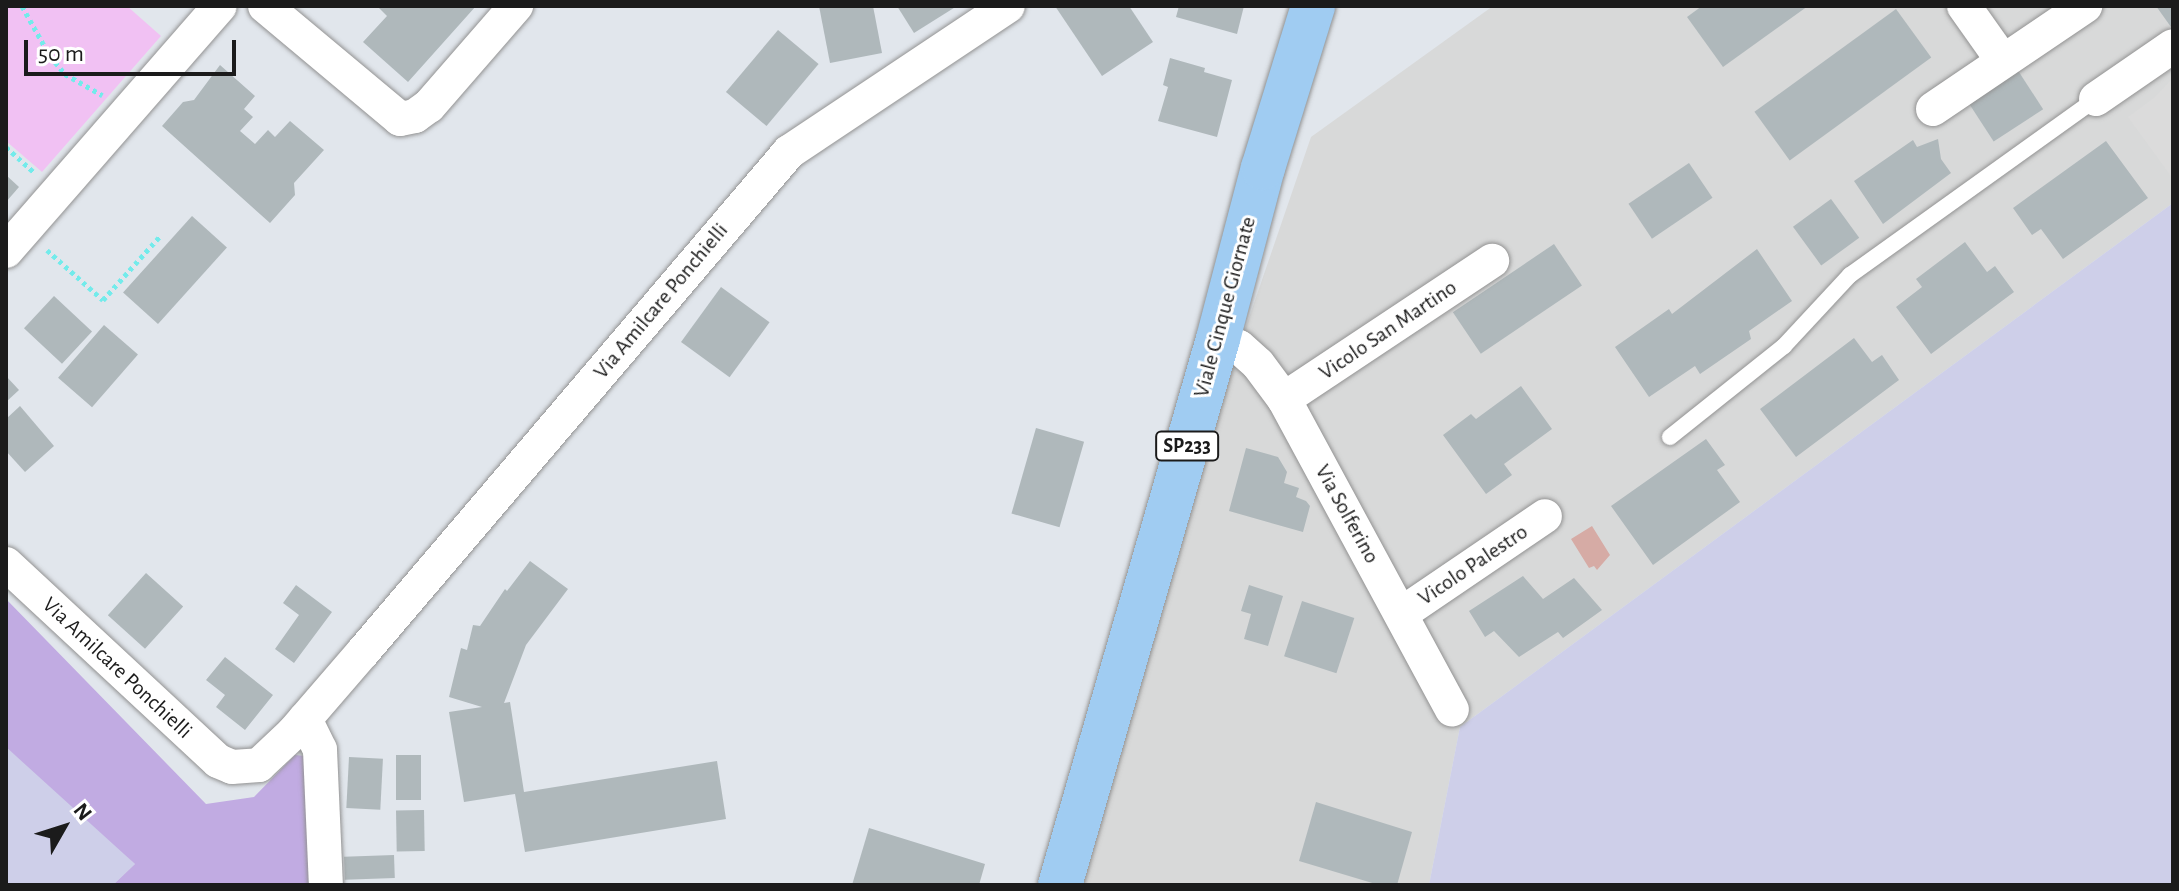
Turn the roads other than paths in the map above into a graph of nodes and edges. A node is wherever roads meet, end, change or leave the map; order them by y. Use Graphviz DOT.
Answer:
graph roads {
  1 [pos="220,6"];
  2 [pos="265,6"];
  3 [pos="516,6"];
  4 [pos="1008,6"];
  5 [pos="1313,6"];
  6 [pos="1964,6"];
  7 [pos="2085,6"];
  8 [pos="2173,46"];
  9 [pos="2003,61"];
  10 [pos="2096,99"];
  11 [pos="1933,109"];
  12 [pos="16,241"];
  13 [pos="1492,261"];
  14 [pos="1218,339"];
  15 [pos="1284,399"];
  16 [pos="1670,437"];
  17 [pos="1545,516"];
  18 [pos="6,564"];
  19 [pos="1401,614"];
  20 [pos="1452,710"];
  21 [pos="305,719"];
  22 [pos="326,885"];
  23 [pos="1060,885"];
  1 -- 12 [label="street"];
  2 -- 3 [label="street"];
  4 -- 21 [label="street, Via Amilcare Ponchielli"];
  5 -- 14 [label="main road, Viale Cinque Giornate / SP233"];
  6 -- 9 [label="street"];
  7 -- 9 [label="street"];
  8 -- 10 [label="street"];
  9 -- 11 [label="street"];
  10 -- 16 [label="lane"];
  13 -- 15 [label="street, Vicolo San Martino"];
  14 -- 15 [label="street, Via Solferino"];
  14 -- 23 [label="main road, Viale Cinque Giornate / SP233"];
  15 -- 19 [label="street, Via Solferino"];
  17 -- 19 [label="street, Vicolo Palestro"];
  18 -- 21 [label="street, Via Amilcare Ponchielli"];
  19 -- 20 [label="street, Via Solferino"];
  21 -- 22 [label="street"];
}
